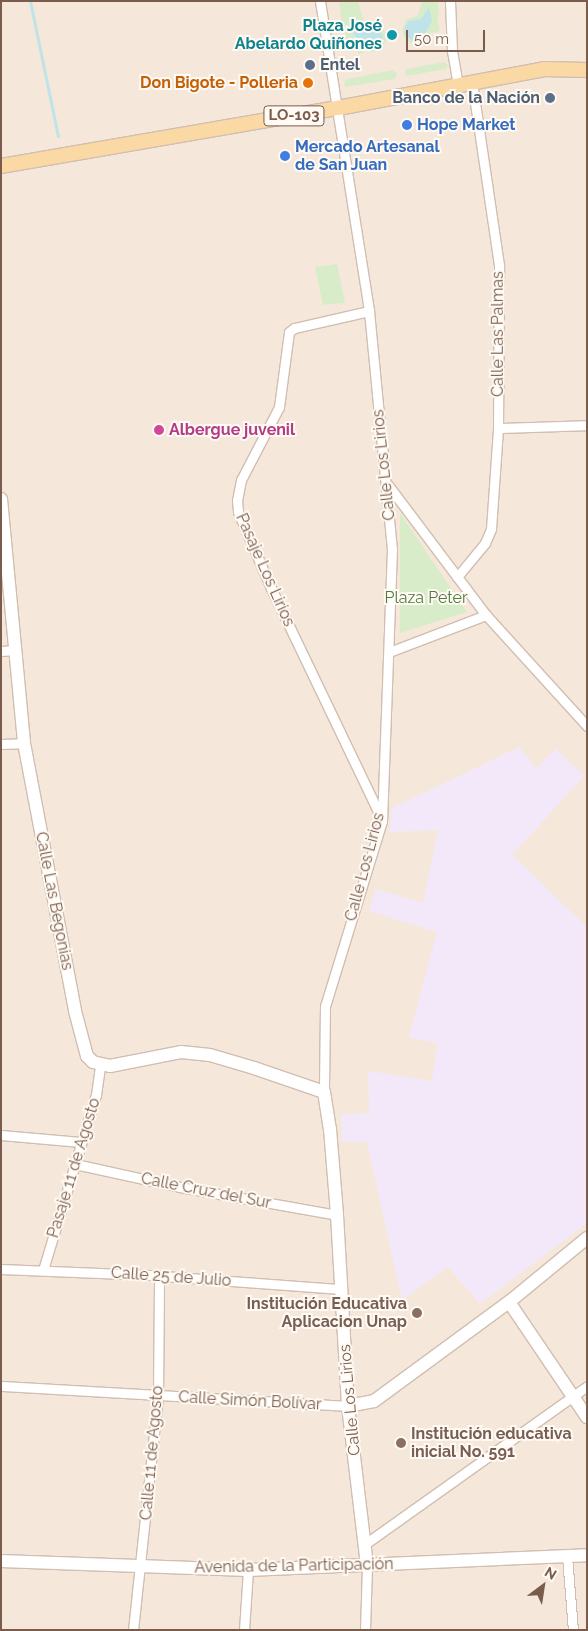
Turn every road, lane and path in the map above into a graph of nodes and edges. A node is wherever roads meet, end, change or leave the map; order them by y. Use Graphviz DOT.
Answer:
graph roads {
  1 [pos="320,1"];
  2 [pos="450,1"];
  3 [pos="587,70"];
  4 [pos="472,82"];
  5 [pos="458,84"];
  6 [pos="338,108"];
  7 [pos="1,166"];
  8 [pos="369,311"];
  9 [pos="587,425"];
  10 [pos="498,428"];
  11 [pos="387,484"];
  12 [pos="1,499"];
  13 [pos="4,556"];
  14 [pos="457,577"];
  15 [pos="486,615"];
  16 [pos="14,650"];
  17 [pos="1,651"];
  18 [pos="388,652"];
  19 [pos="587,726"];
  20 [pos="24,743"];
  21 [pos="1,744"];
  22 [pos="382,821"];
  23 [pos="100,1065"];
  24 [pos="324,1092"];
  25 [pos="1,1135"];
  26 [pos="81,1142"];
  27 [pos="75,1164"];
  28 [pos="337,1215"];
  29 [pos="587,1238"];
  30 [pos="1,1269"];
  31 [pos="43,1270"];
  32 [pos="159,1276"];
  33 [pos="341,1289"];
  34 [pos="509,1302"];
  35 [pos="1,1386"];
  36 [pos="587,1386"];
  37 [pos="572,1396"];
  38 [pos="158,1397"];
  39 [pos="348,1406"];
  40 [pos="587,1417"];
  41 [pos="365,1544"];
  42 [pos="587,1554"];
  43 [pos="567,1556"];
  44 [pos="1,1561"];
  45 [pos="366,1565"];
  46 [pos="141,1568"];
  47 [pos="248,1570"];
  48 [pos="133,1630"];
  49 [pos="244,1630"];
  50 [pos="365,1630"];
  51 [pos="573,1630"];
  1 -- 6 [label="street, Calle Los Lirios"];
  2 -- 5 [label="street"];
  3 -- 4 [label="main road, LO-103"];
  4 -- 5 [label="main road, LO-103"];
  4 -- 10 [label="street, Calle Las Palmas"];
  5 -- 6 [label="main road, LO-103"];
  6 -- 7 [label="main road, LO-103"];
  6 -- 8 [label="street, Calle Los Lirios"];
  8 -- 11 [label="street, Calle Los Lirios"];
  8 -- 22 [label="street, Pasaje Los Lirios"];
  9 -- 10 [label="street"];
  10 -- 14 [label="street, Calle Las Palmas"];
  11 -- 14 [label="street"];
  11 -- 18 [label="street, Calle Los Lirios"];
  12 -- 13 [label="street, Calle Las Begonias"];
  13 -- 16 [label="street, Calle Las Begonias"];
  14 -- 15 [label="street"];
  15 -- 18 [label="street"];
  15 -- 19 [label="street"];
  16 -- 17 [label="street"];
  16 -- 20 [label="street, Calle Las Begonias"];
  18 -- 22 [label="street, Calle Los Lirios"];
  20 -- 21 [label="street"];
  20 -- 23 [label="street, Calle Las Begonias"];
  22 -- 24 [label="street, Calle Los Lirios"];
  23 -- 24 [label="street"];
  23 -- 26 [label="street, Pasaje 11 de Agosto"];
  24 -- 28 [label="street, Calle Los Lirios"];
  25 -- 26 [label="street"];
  26 -- 27 [label="street, Pasaje 11 de Agosto"];
  27 -- 28 [label="street, Calle Cruz del Sur"];
  27 -- 31 [label="street, Pasaje 11 de Agosto"];
  28 -- 33 [label="street, Calle Los Lirios"];
  29 -- 34 [label="street"];
  30 -- 31 [label="street, Calle 25 de Julio"];
  31 -- 32 [label="street, Calle 25 de Julio"];
  32 -- 33 [label="street, Calle 25 de Julio"];
  32 -- 38 [label="street, Calle 11 de Agosto"];
  33 -- 39 [label="street, Calle Los Lirios"];
  34 -- 37 [label="street"];
  34 -- 39 [label="street"];
  35 -- 38 [label="street, Calle Simón Bolívar"];
  36 -- 37 [label="street"];
  37 -- 40 [label="street"];
  37 -- 41 [label="street"];
  38 -- 39 [label="street, Calle Simón Bolívar"];
  38 -- 46 [label="street, Calle 11 de Agosto"];
  39 -- 41 [label="street, Calle Los Lirios"];
  41 -- 45 [label="street, Calle Los Lirios"];
  42 -- 43 [label="street, Avenida de la Participación"];
  43 -- 45 [label="street, Avenida de la Participación"];
  43 -- 51 [label="street"];
  44 -- 46 [label="street, Avenida de la Participación"];
  45 -- 47 [label="street, Avenida de la Participación"];
  45 -- 50 [label="street"];
  46 -- 47 [label="street, Avenida de la Participación"];
  46 -- 48 [label="street, Calle 11 de Agosto"];
  47 -- 49 [label="street"];
}
